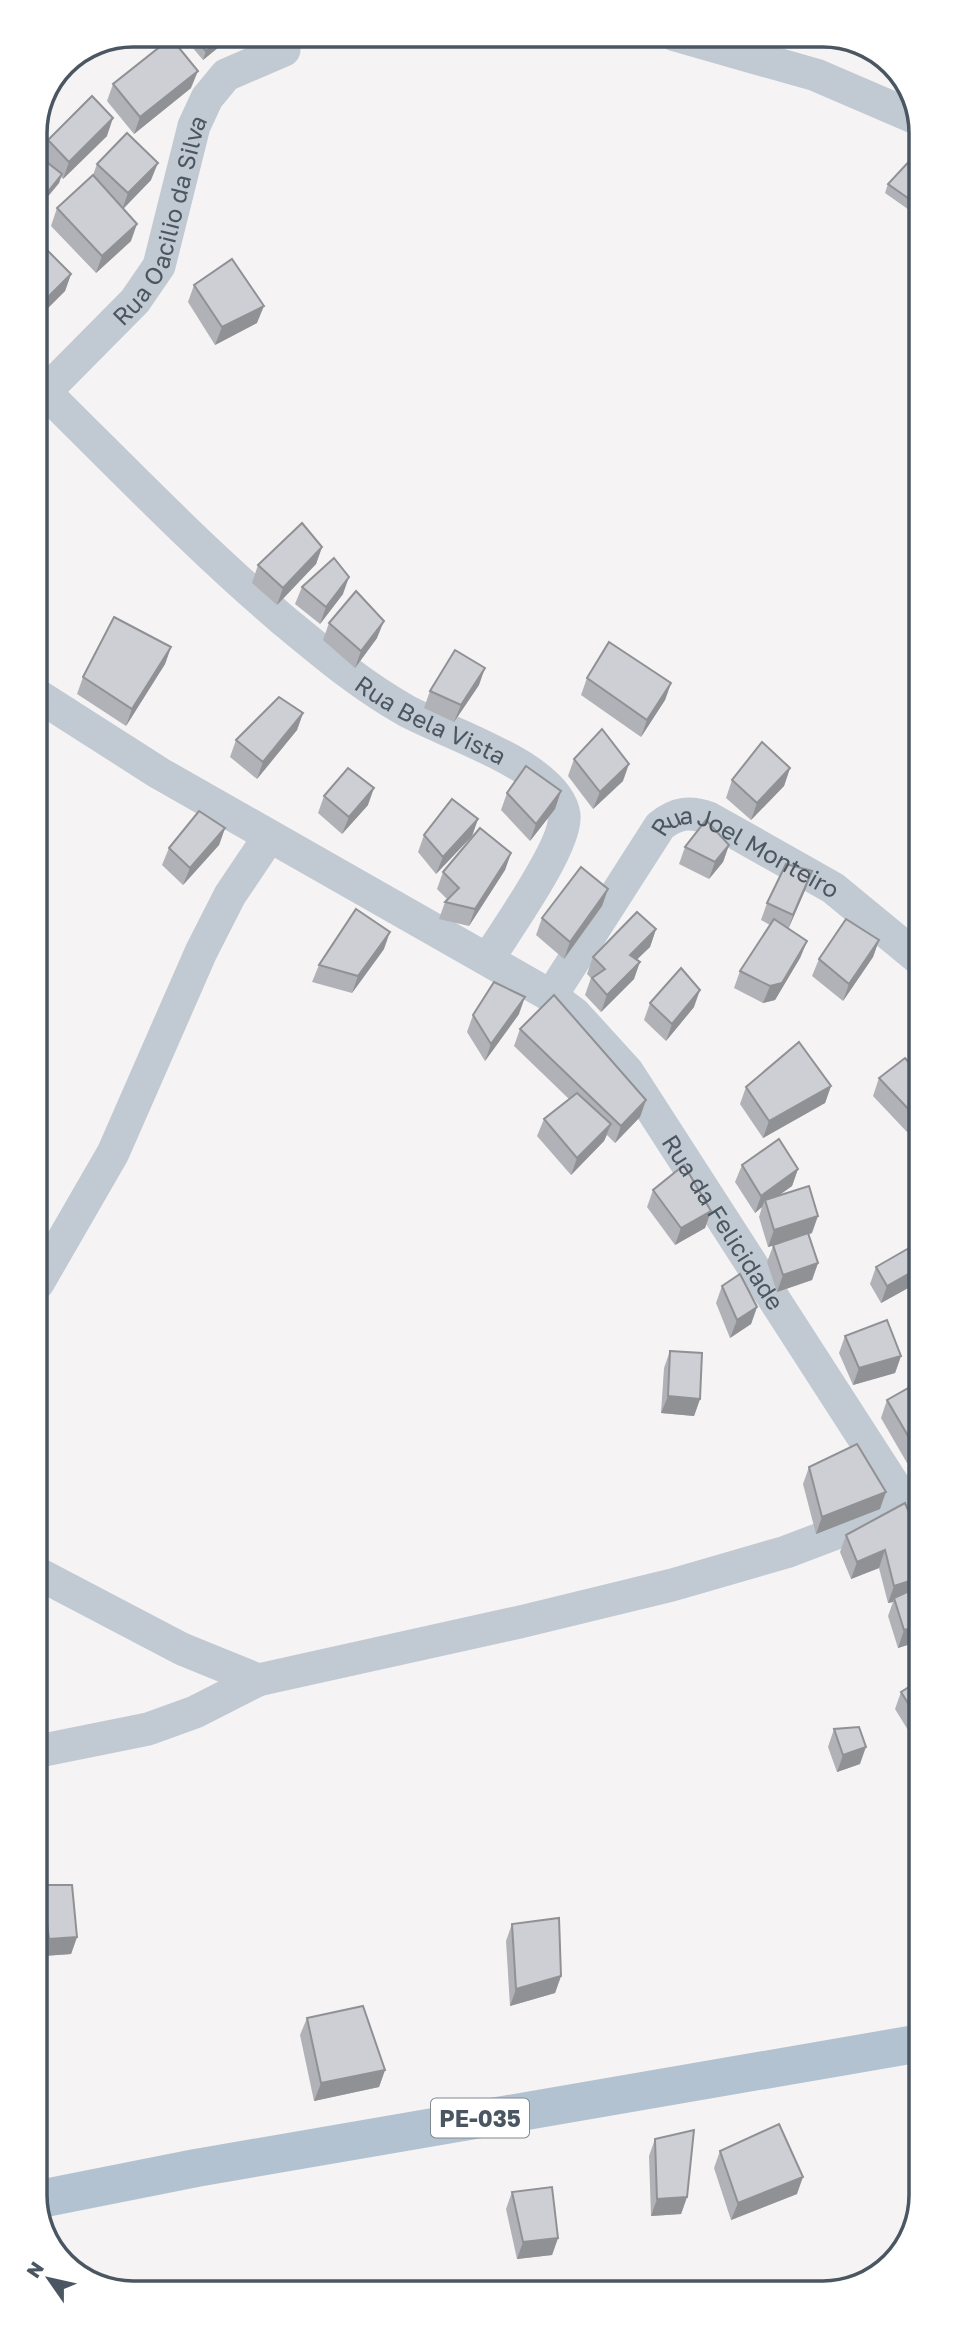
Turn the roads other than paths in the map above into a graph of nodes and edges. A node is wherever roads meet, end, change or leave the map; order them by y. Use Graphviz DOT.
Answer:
graph roads {
  1 [pos="717,47"];
  2 [pos="284,50"];
  3 [pos="906,114"];
  4 [pos="47,391"];
  5 [pos="47,402"];
  6 [pos="47,702"];
  7 [pos="269,838"];
  8 [pos="909,950"];
  9 [pos="488,959"];
  10 [pos="551,996"];
  11 [pos="47,1267"];
  12 [pos="909,1509"];
  13 [pos="909,1516"];
  14 [pos="47,1579"];
  15 [pos="258,1680"];
  16 [pos="47,1749"];
  17 [pos="909,2045"];
  18 [pos="47,2198"];
  1 -- 3 [label="street"];
  2 -- 4 [label="street, Rua Oacilio da Silva"];
  5 -- 9 [label="street, Rua Bela Vista"];
  6 -- 7 [label="street, Rua da Felicidade"];
  7 -- 9 [label="street, Rua da Felicidade"];
  7 -- 11 [label="street"];
  8 -- 10 [label="street, Rua Joel Monteiro"];
  9 -- 10 [label="street, Rua da Felicidade"];
  10 -- 12 [label="street, Rua da Felicidade"];
  13 -- 15 [label="street"];
  14 -- 15 [label="street"];
  15 -- 16 [label="street"];
  17 -- 18 [label="main road, PE-035"];
}
